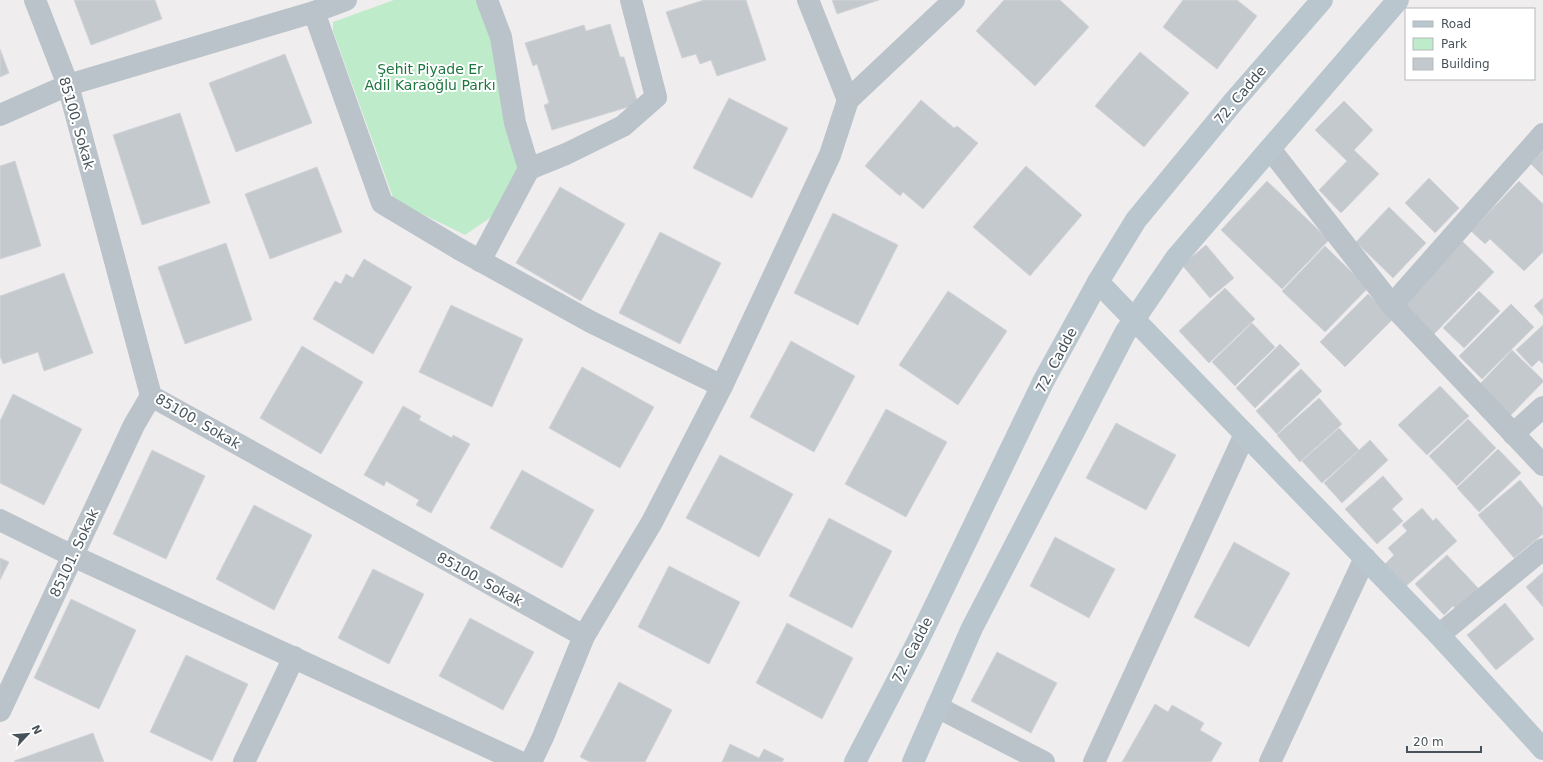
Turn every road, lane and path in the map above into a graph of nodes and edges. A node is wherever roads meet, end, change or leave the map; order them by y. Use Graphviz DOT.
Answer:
graph roads {
  1 [pos="35,0"];
  2 [pos="346,0"];
  3 [pos="487,0"];
  4 [pos="631,0"];
  5 [pos="808,0"];
  6 [pos="954,0"];
  7 [pos="1322,0"];
  8 [pos="1398,0"];
  9 [pos="314,12"];
  10 [pos="68,85"];
  11 [pos="848,100"];
  12 [pos="0,115"];
  13 [pos="1543,134"];
  14 [pos="1270,149"];
  15 [pos="529,169"];
  16 [pos="480,260"];
  17 [pos="1098,282"];
  18 [pos="1392,305"];
  19 [pos="1134,320"];
  20 [pos="722,386"];
  21 [pos="151,396"];
  22 [pos="1543,407"];
  23 [pos="1244,434"];
  24 [pos="1514,434"];
  25 [pos="1543,466"];
  26 [pos="0,520"];
  27 [pos="1543,549"];
  28 [pos="73,556"];
  29 [pos="1365,558"];
  30 [pos="1439,635"];
  31 [pos="584,636"];
  32 [pos="294,657"];
  33 [pos="938,707"];
  34 [pos="0,711"];
  35 [pos="1543,749"];
  36 [pos="244,762"];
  37 [pos="520,762"];
  38 [pos="531,762"];
  39 [pos="855,762"];
  40 [pos="913,762"];
  41 [pos="1044,762"];
  42 [pos="1094,762"];
  43 [pos="1270,762"];
  1 -- 10 [label="street, 85100. Sokak"];
  2 -- 9 [label="street"];
  3 -- 15 [label="street"];
  4 -- 15 [label="street"];
  5 -- 11 [label="street"];
  6 -- 11 [label="street"];
  7 -- 17 [label="main road, 72. Cadde"];
  8 -- 14 [label="main road"];
  9 -- 10 [label="street"];
  9 -- 16 [label="street"];
  10 -- 12 [label="street"];
  10 -- 21 [label="street, 85100. Sokak"];
  11 -- 20 [label="street"];
  13 -- 18 [label="street"];
  14 -- 18 [label="street"];
  14 -- 19 [label="main road"];
  15 -- 16 [label="street"];
  16 -- 20 [label="street"];
  17 -- 19 [label="main road"];
  17 -- 39 [label="main road, 72. Cadde"];
  18 -- 24 [label="street"];
  19 -- 23 [label="main road"];
  19 -- 33 [label="main road"];
  20 -- 31 [label="street"];
  21 -- 28 [label="street, 85101. Sokak"];
  21 -- 31 [label="street, 85100. Sokak"];
  22 -- 24 [label="street"];
  23 -- 29 [label="main road"];
  23 -- 42 [label="street"];
  24 -- 25 [label="street"];
  26 -- 28 [label="street"];
  27 -- 30 [label="street"];
  28 -- 32 [label="street"];
  28 -- 34 [label="street, 85101. Sokak"];
  29 -- 30 [label="main road"];
  29 -- 43 [label="street"];
  30 -- 35 [label="main road"];
  31 -- 38 [label="street"];
  32 -- 36 [label="street"];
  32 -- 37 [label="street"];
  33 -- 40 [label="main road"];
  33 -- 41 [label="street"];
}
